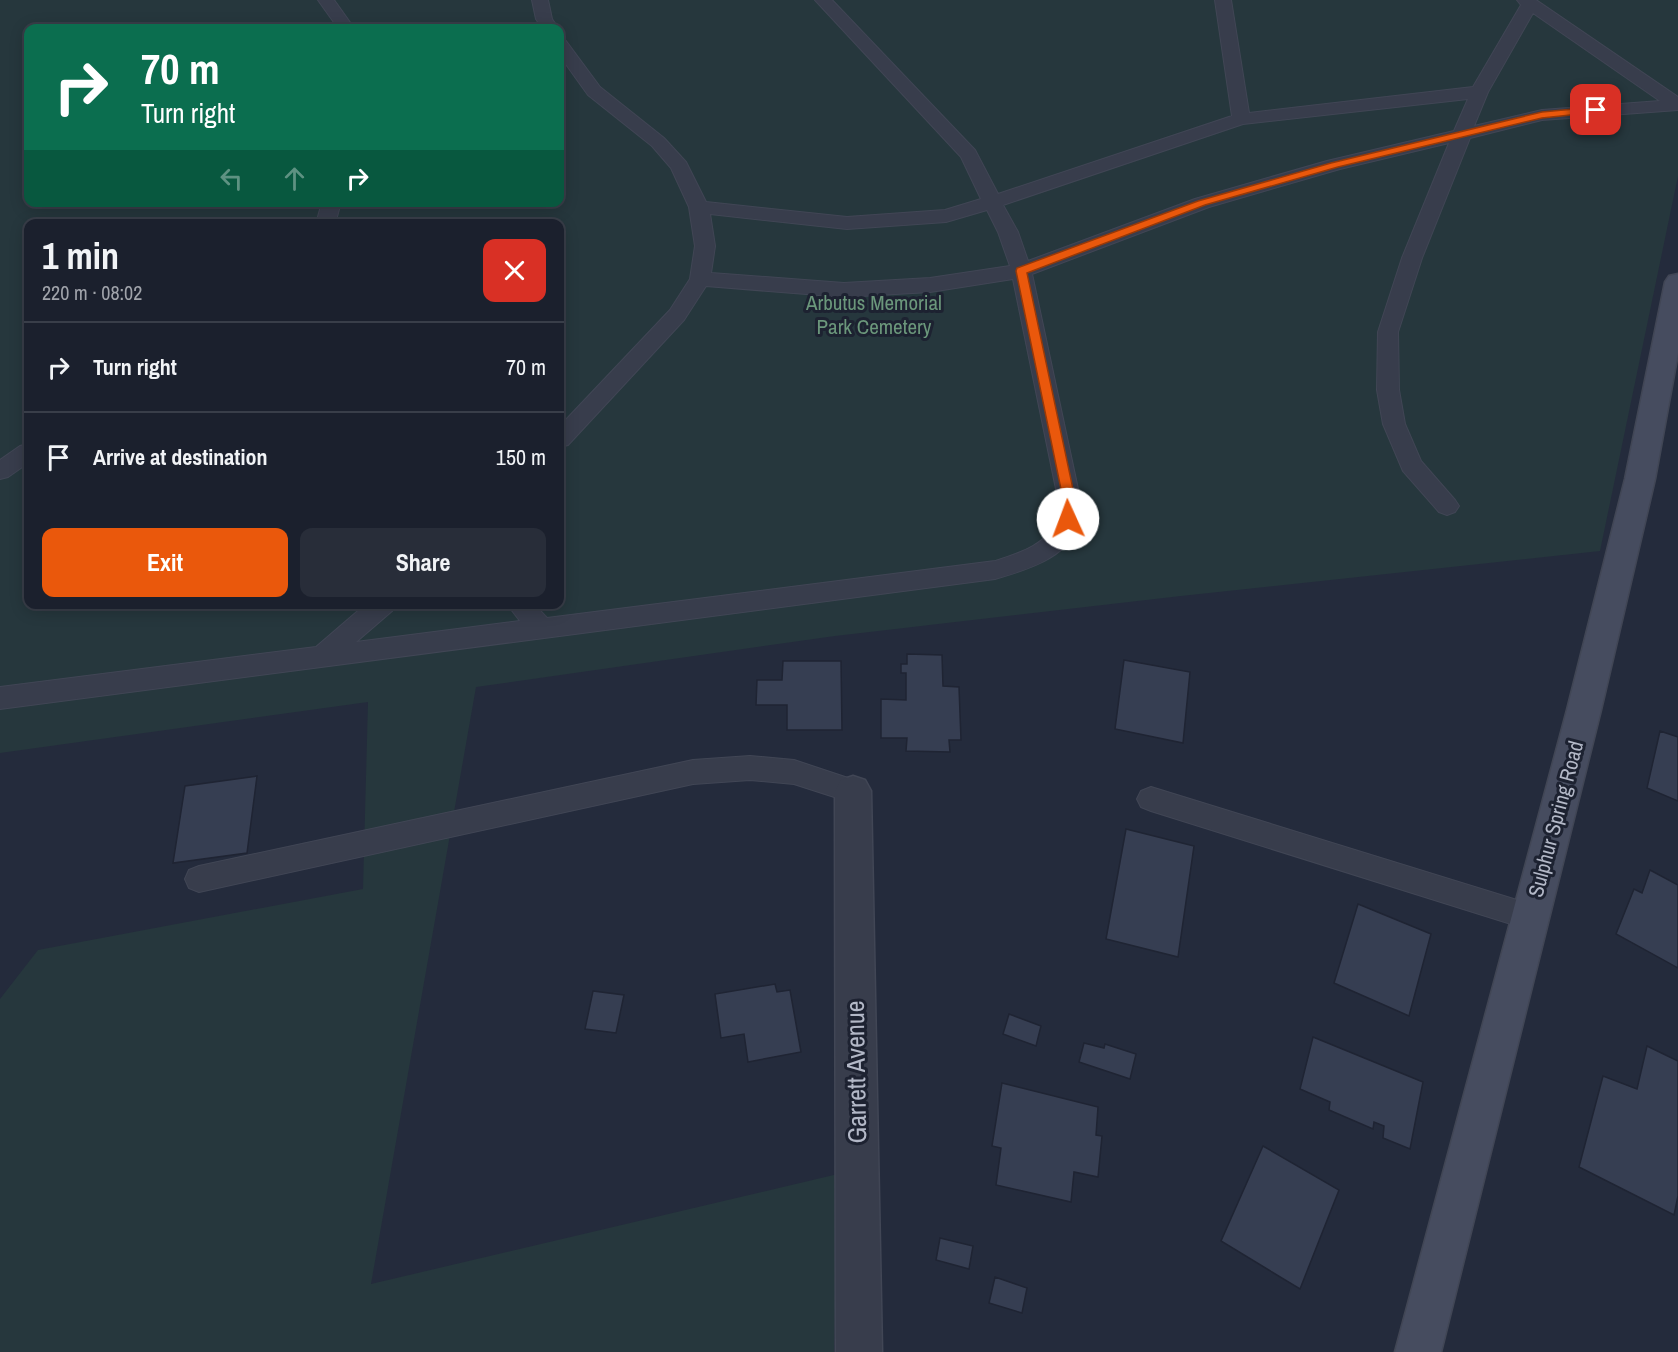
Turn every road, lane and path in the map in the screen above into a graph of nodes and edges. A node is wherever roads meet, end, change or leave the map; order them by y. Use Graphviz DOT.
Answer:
graph roads {
  1 [pos="326,0"];
  2 [pos="540,0"];
  3 [pos="1223,0"];
  4 [pos="825,1"];
  5 [pos="1527,2"];
  6 [pos="343,24"];
  7 [pos="547,24"];
  8 [pos="564,50"];
  9 [pos="1479,93"];
  10 [pos="1677,105"];
  11 [pos="1241,119"];
  12 [pos="1461,134"];
  13 [pos="992,202"];
  14 [pos="699,207"];
  15 [pos="1021,271"];
  16 [pos="700,279"];
  17 [pos="1678,282"];
  18 [pos="564,435"];
  19 [pos="24,456"];
  20 [pos="0,471"];
  21 [pos="1447,506"];
  22 [pos="377,609"];
  23 [pos="524,609"];
  24 [pos="541,628"];
  25 [pos="324,655"];
  26 [pos="0,698"];
  27 [pos="853,791"];
  28 [pos="1151,799"];
  29 [pos="199,879"];
  30 [pos="1530,917"];
  31 [pos="859,1352"];
  32 [pos="1418,1352"];
  1 -- 6 [label="lane"];
  2 -- 7 [label="lane"];
  3 -- 11 [label="lane"];
  4 -- 13 [label="lane"];
  5 -- 9 [label="lane"];
  5 -- 10 [label="lane"];
  8 -- 14 [label="lane"];
  9 -- 11 [label="lane"];
  9 -- 12 [label="lane"];
  10 -- 12 [label="lane"];
  11 -- 13 [label="lane"];
  12 -- 15 [label="lane"];
  12 -- 21 [label="lane"];
  13 -- 14 [label="lane"];
  13 -- 15 [label="lane"];
  14 -- 16 [label="lane"];
  15 -- 16 [label="lane"];
  15 -- 24 [label="lane"];
  16 -- 18 [label="lane"];
  17 -- 30 [label="main road, Sulphur Spring Road"];
  19 -- 20 [label="lane"];
  22 -- 25 [label="lane"];
  23 -- 24 [label="lane"];
  24 -- 25 [label="lane"];
  25 -- 26 [label="lane"];
  27 -- 29 [label="lane"];
  27 -- 31 [label="street, Garrett Avenue"];
  28 -- 30 [label="lane"];
  30 -- 32 [label="main road, Sulphur Spring Road"];
}
